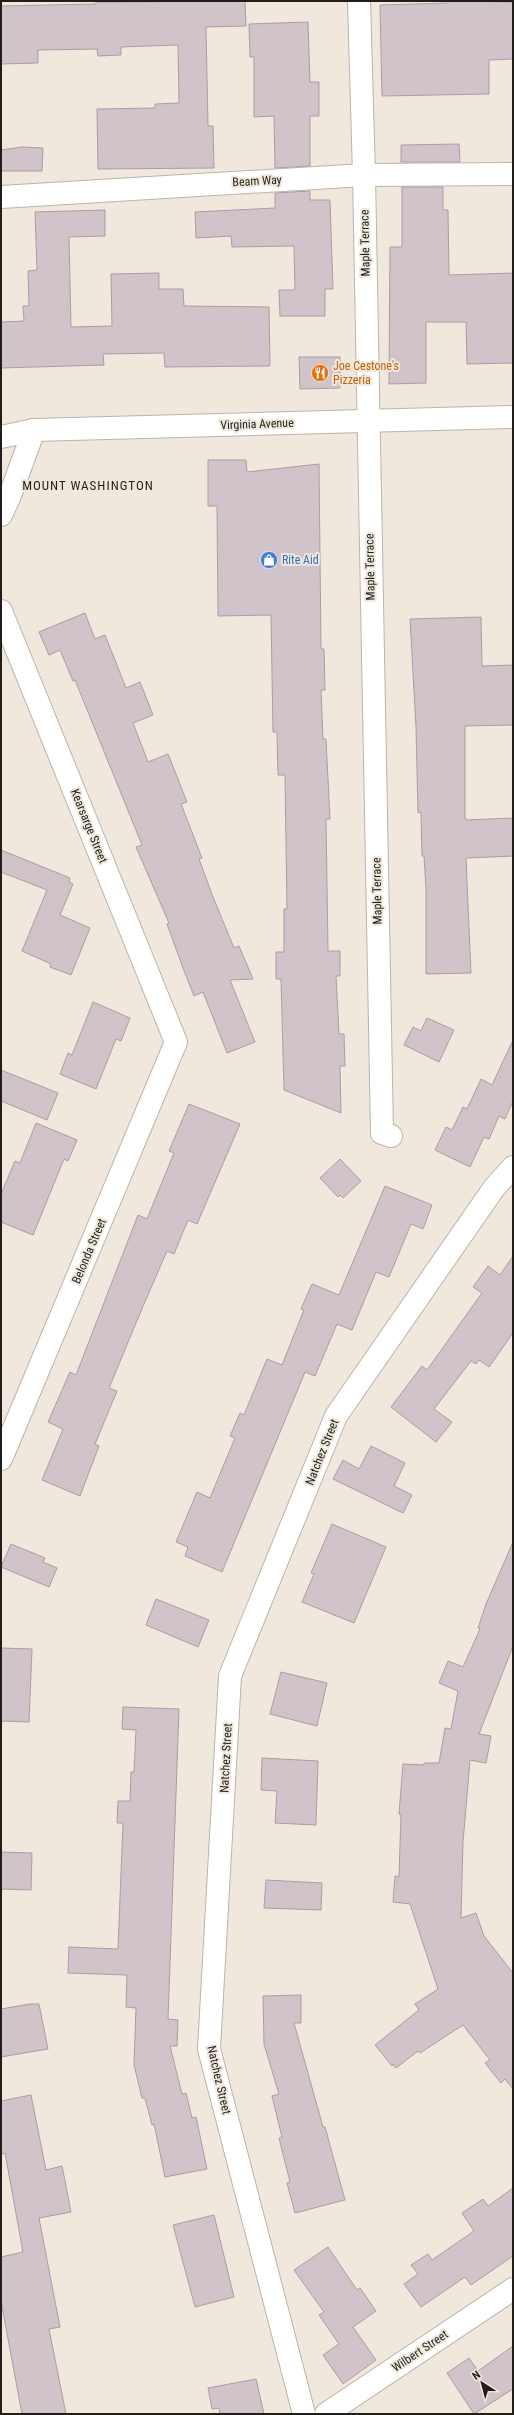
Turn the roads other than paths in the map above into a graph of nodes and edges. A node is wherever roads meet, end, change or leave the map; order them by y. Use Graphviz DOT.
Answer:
graph roads {
  1 [pos="359,1"];
  2 [pos="513,174"];
  3 [pos="364,175"];
  4 [pos="1,197"];
  5 [pos="513,417"];
  6 [pos="367,420"];
  7 [pos="34,430"];
  8 [pos="1,437"];
  9 [pos="1,515"];
  10 [pos="1,611"];
  11 [pos="176,1042"];
  12 [pos="386,1134"];
  13 [pos="513,1167"];
  14 [pos="1,1460"];
  15 [pos="513,2289"];
  16 [pos="304,2414"];
  17 [pos="326,2414"];
  1 -- 3 [label="street, Maple Terrace"];
  2 -- 3 [label="street, Beam Way"];
  3 -- 4 [label="street, Beam Way"];
  3 -- 6 [label="street, Maple Terrace"];
  5 -- 6 [label="street, Virginia Avenue"];
  6 -- 7 [label="street, Virginia Avenue"];
  6 -- 12 [label="street, Maple Terrace"];
  7 -- 8 [label="street, Virginia Avenue"];
  7 -- 9 [label="street"];
  10 -- 11 [label="street, Kearsarge Street"];
  11 -- 14 [label="street, Belonda Street"];
  13 -- 16 [label="street, Natchez Street"];
  15 -- 17 [label="street, Wilbert Street"];
}
